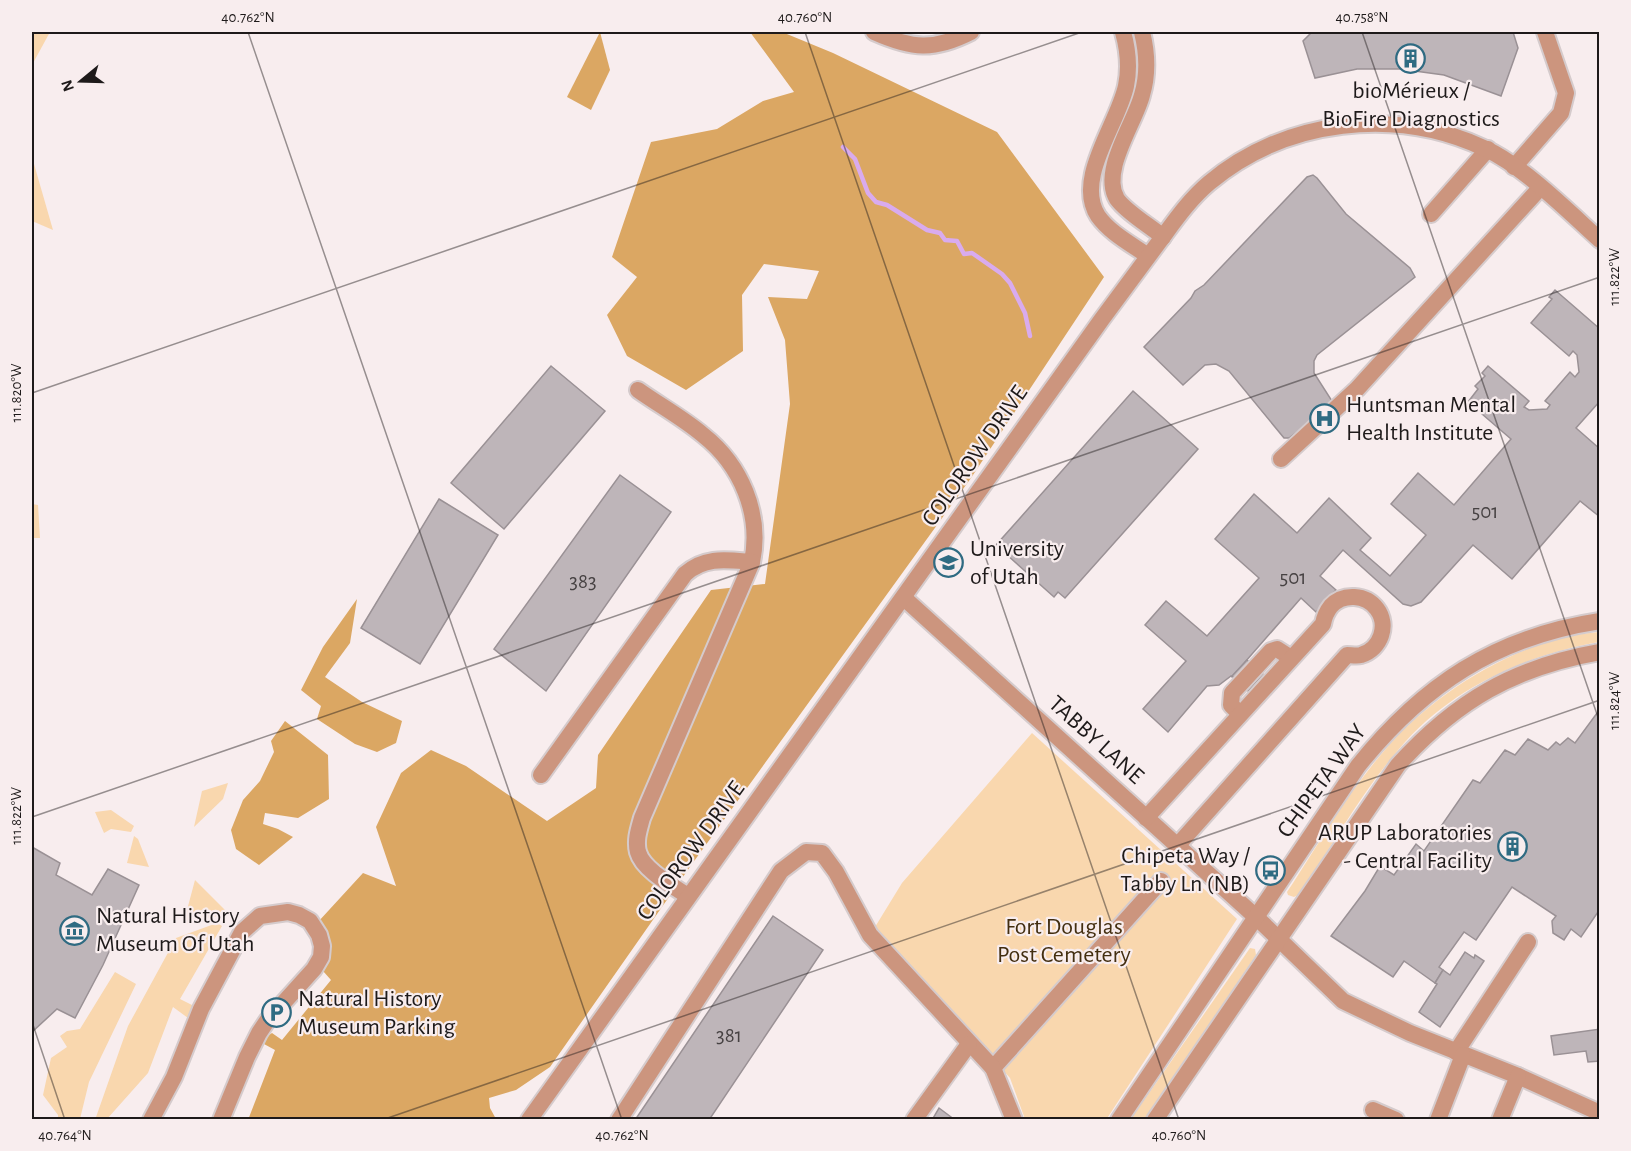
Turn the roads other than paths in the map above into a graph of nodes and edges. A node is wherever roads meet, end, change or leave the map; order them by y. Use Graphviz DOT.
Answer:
graph roads {
  1 [pos="878,32"];
  2 [pos="971,32"];
  3 [pos="1123,32"];
  4 [pos="1142,32"];
  5 [pos="1545,32"];
  6 [pos="1488,149"];
  7 [pos="1514,167"];
  8 [pos="1540,188"];
  9 [pos="1116,198"];
  10 [pos="1093,205"];
  11 [pos="1431,214"];
  12 [pos="1596,231"];
  13 [pos="1163,237"];
  14 [pos="1148,256"];
  15 [pos="638,390"];
  16 [pos="1281,459"];
  17 [pos="752,562"];
  18 [pos="904,598"];
  19 [pos="1599,621"];
  20 [pos="1599,652"];
  21 [pos="541,775"];
  22 [pos="1146,818"];
  23 [pos="1177,846"];
  24 [pos="1161,881"];
  25 [pos="688,896"];
  26 [pos="1257,918"];
  27 [pos="1278,939"];
  28 [pos="1528,942"];
  29 [pos="969,1044"];
  30 [pos="1460,1054"];
  31 [pos="993,1068"];
  32 [pos="1518,1076"];
  33 [pos="1373,1110"];
  34 [pos="1599,1113"];
  35 [pos="151,1119"];
  36 [pos="221,1119"];
  37 [pos="529,1119"];
  38 [pos="619,1119"];
  39 [pos="914,1119"];
  40 [pos="1014,1119"];
  41 [pos="1119,1119"];
  42 [pos="1155,1119"];
  43 [pos="1396,1119"];
  44 [pos="1438,1119"];
  45 [pos="1500,1119"];
  1 -- 2 [label="street"];
  3 -- 10 [label="street"];
  4 -- 9 [label="street"];
  5 -- 7 [label="street"];
  6 -- 7 [label="street, COLOROW DRIVE"];
  6 -- 11 [label="street"];
  6 -- 13 [label="street, COLOROW DRIVE"];
  7 -- 8 [label="street, COLOROW DRIVE"];
  8 -- 12 [label="street, COLOROW DRIVE"];
  8 -- 16 [label="street"];
  9 -- 10 [label="street"];
  9 -- 13 [label="street"];
  10 -- 14 [label="street"];
  13 -- 14 [label="street, COLOROW DRIVE"];
  14 -- 18 [label="street, COLOROW DRIVE"];
  15 -- 17 [label="street"];
  17 -- 21 [label="street"];
  17 -- 25 [label="street"];
  18 -- 22 [label="street, TABBY LANE"];
  18 -- 25 [label="street, COLOROW DRIVE"];
  19 -- 26 [label="street, CHIPETA WAY"];
  20 -- 27 [label="street"];
  22 -- 23 [label="street, TABBY LANE"];
  22 -- 23 [label="street"];
  23 -- 26 [label="street, TABBY LANE"];
  24 -- 31 [label="street"];
  25 -- 37 [label="street, COLOROW DRIVE"];
  26 -- 27 [label="street, TABBY LANE"];
  26 -- 41 [label="street, CHIPETA WAY"];
  27 -- 30 [label="street, TABBY LANE"];
  27 -- 42 [label="street"];
  28 -- 30 [label="street"];
  29 -- 31 [label="street"];
  29 -- 38 [label="street"];
  29 -- 39 [label="street"];
  30 -- 32 [label="street, TABBY LANE"];
  30 -- 44 [label="street"];
  31 -- 40 [label="street"];
  32 -- 34 [label="street, TABBY LANE"];
  32 -- 45 [label="street"];
  33 -- 43 [label="street"];
  35 -- 36 [label="street"];
}
